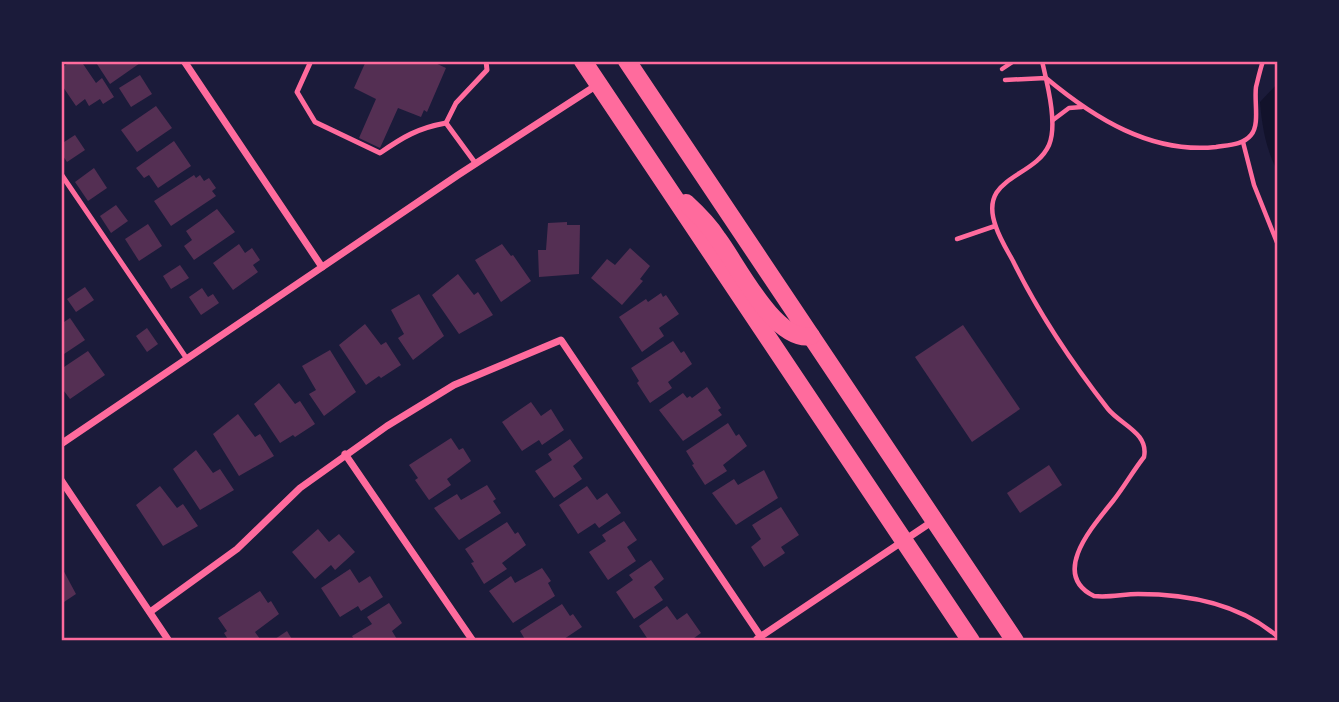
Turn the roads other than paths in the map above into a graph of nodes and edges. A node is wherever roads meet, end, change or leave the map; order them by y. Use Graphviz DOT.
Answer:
graph roads {
  1 [pos="184,61"];
  2 [pos="312,61"];
  3 [pos="486,61"];
  4 [pos="583,61"];
  5 [pos="627,61"];
  6 [pos="598,84"];
  7 [pos="446,123"];
  8 [pos="476,164"];
  9 [pos="61,174"];
  10 [pos="661,178"];
  11 [pos="322,267"];
  12 [pos="811,336"];
  13 [pos="187,359"];
  14 [pos="61,444"];
  15 [pos="345,454"];
  16 [pos="61,480"];
  17 [pos="934,521"];
  18 [pos="904,541"];
  19 [pos="150,611"];
  20 [pos="759,639"];
  21 [pos="169,641"];
  22 [pos="473,641"];
  23 [pos="971,641"];
  24 [pos="1015,641"];
  1 -- 11 [label="street"];
  2 -- 7 [label="lane"];
  3 -- 7 [label="lane"];
  4 -- 6 [label="main road"];
  5 -- 12 [label="main road"];
  6 -- 8 [label="street"];
  6 -- 10 [label="main road"];
  7 -- 8 [label="lane"];
  8 -- 11 [label="street"];
  9 -- 13 [label="lane"];
  10 -- 12 [label="main road"];
  10 -- 18 [label="main road"];
  11 -- 13 [label="street"];
  12 -- 17 [label="main road"];
  13 -- 14 [label="street"];
  15 -- 19 [label="street"];
  15 -- 20 [label="street"];
  15 -- 22 [label="street"];
  16 -- 19 [label="street"];
  17 -- 18 [label="street"];
  17 -- 24 [label="main road"];
  18 -- 20 [label="street"];
  18 -- 23 [label="main road"];
  19 -- 21 [label="street"];
}
